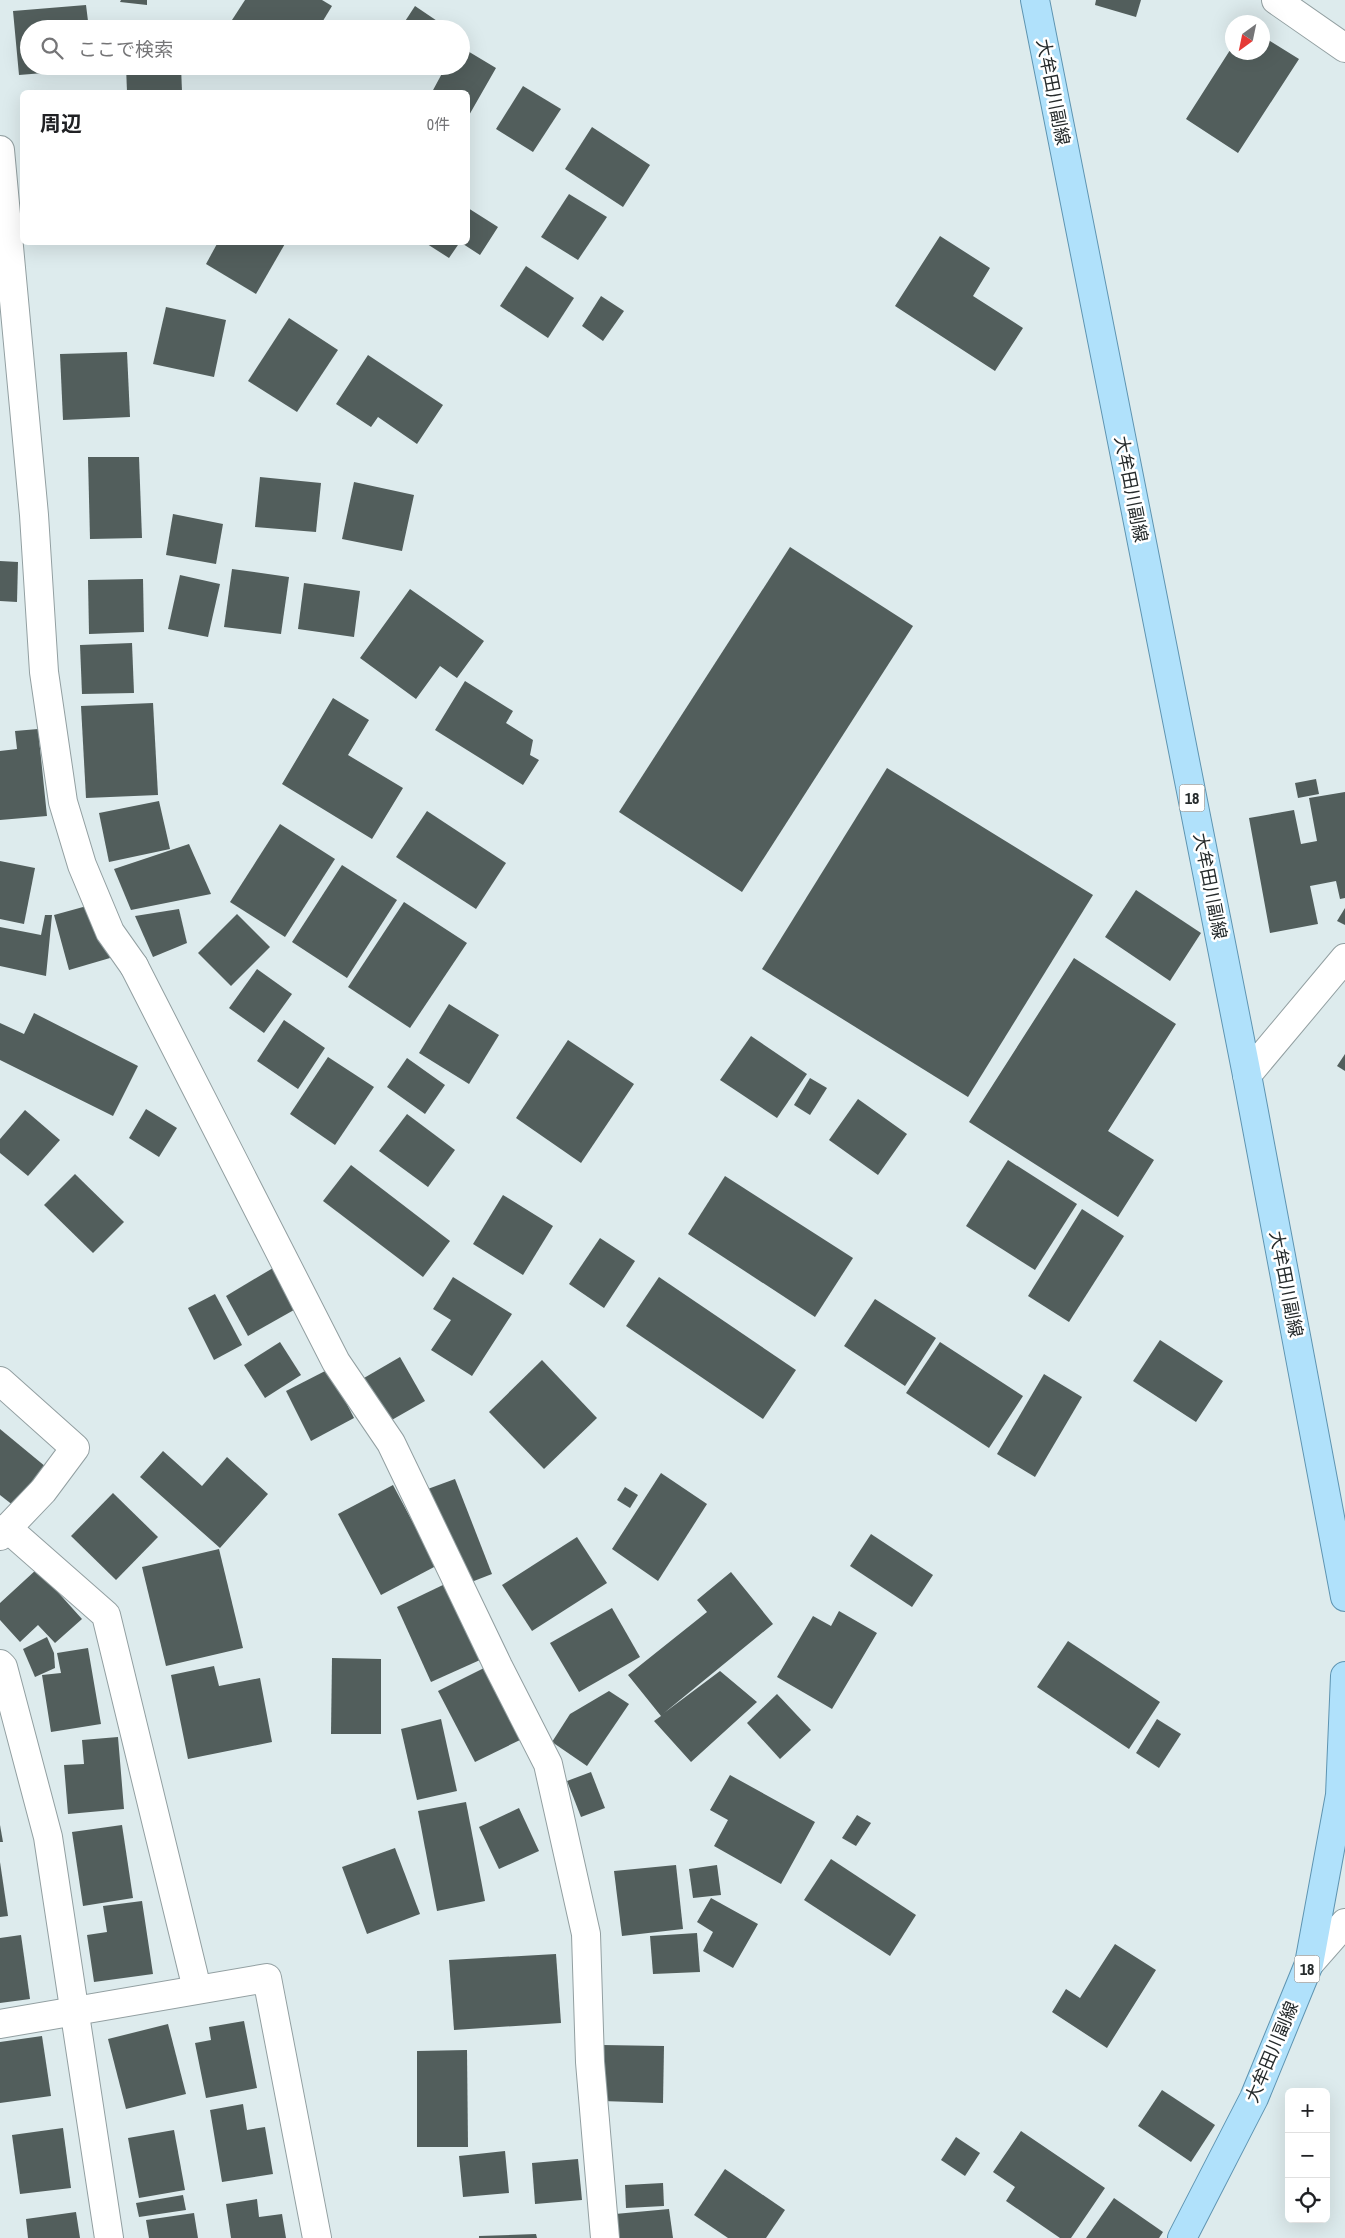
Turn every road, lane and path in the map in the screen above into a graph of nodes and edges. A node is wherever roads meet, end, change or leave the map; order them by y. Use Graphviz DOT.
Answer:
graph roads {
  1 [pos="1035,0"];
  2 [pos="1276,0"];
  3 [pos="1345,48"];
  4 [pos="0,150"];
  5 [pos="1345,958"];
  6 [pos="1247,1075"];
  7 [pos="0,1381"];
  8 [pos="4,1532"];
  9 [pos="1345,1597"];
  10 [pos="0,1664"];
  11 [pos="1345,1676"];
  12 [pos="1345,1923"];
  13 [pos="1309,1964"];
  14 [pos="197,1989"];
  15 [pos="74,2012"];
  16 [pos="0,2024"];
  17 [pos="110,2238"];
  18 [pos="317,2238"];
  19 [pos="605,2238"];
  20 [pos="1182,2238"];
  1 -- 6 [label="main road, 大牟田川副線 / 18"];
  2 -- 3 [label="street"];
  4 -- 19 [label="street"];
  5 -- 6 [label="street"];
  6 -- 9 [label="main road, 大牟田川副線 / 18"];
  7 -- 8 [label="street"];
  8 -- 14 [label="street"];
  10 -- 15 [label="street"];
  11 -- 13 [label="main road, 大牟田川副線 / 18"];
  12 -- 13 [label="street"];
  13 -- 20 [label="main road, 大牟田川副線 / 18"];
  14 -- 15 [label="street"];
  14 -- 18 [label="street"];
  15 -- 16 [label="street"];
  15 -- 17 [label="street"];
}
